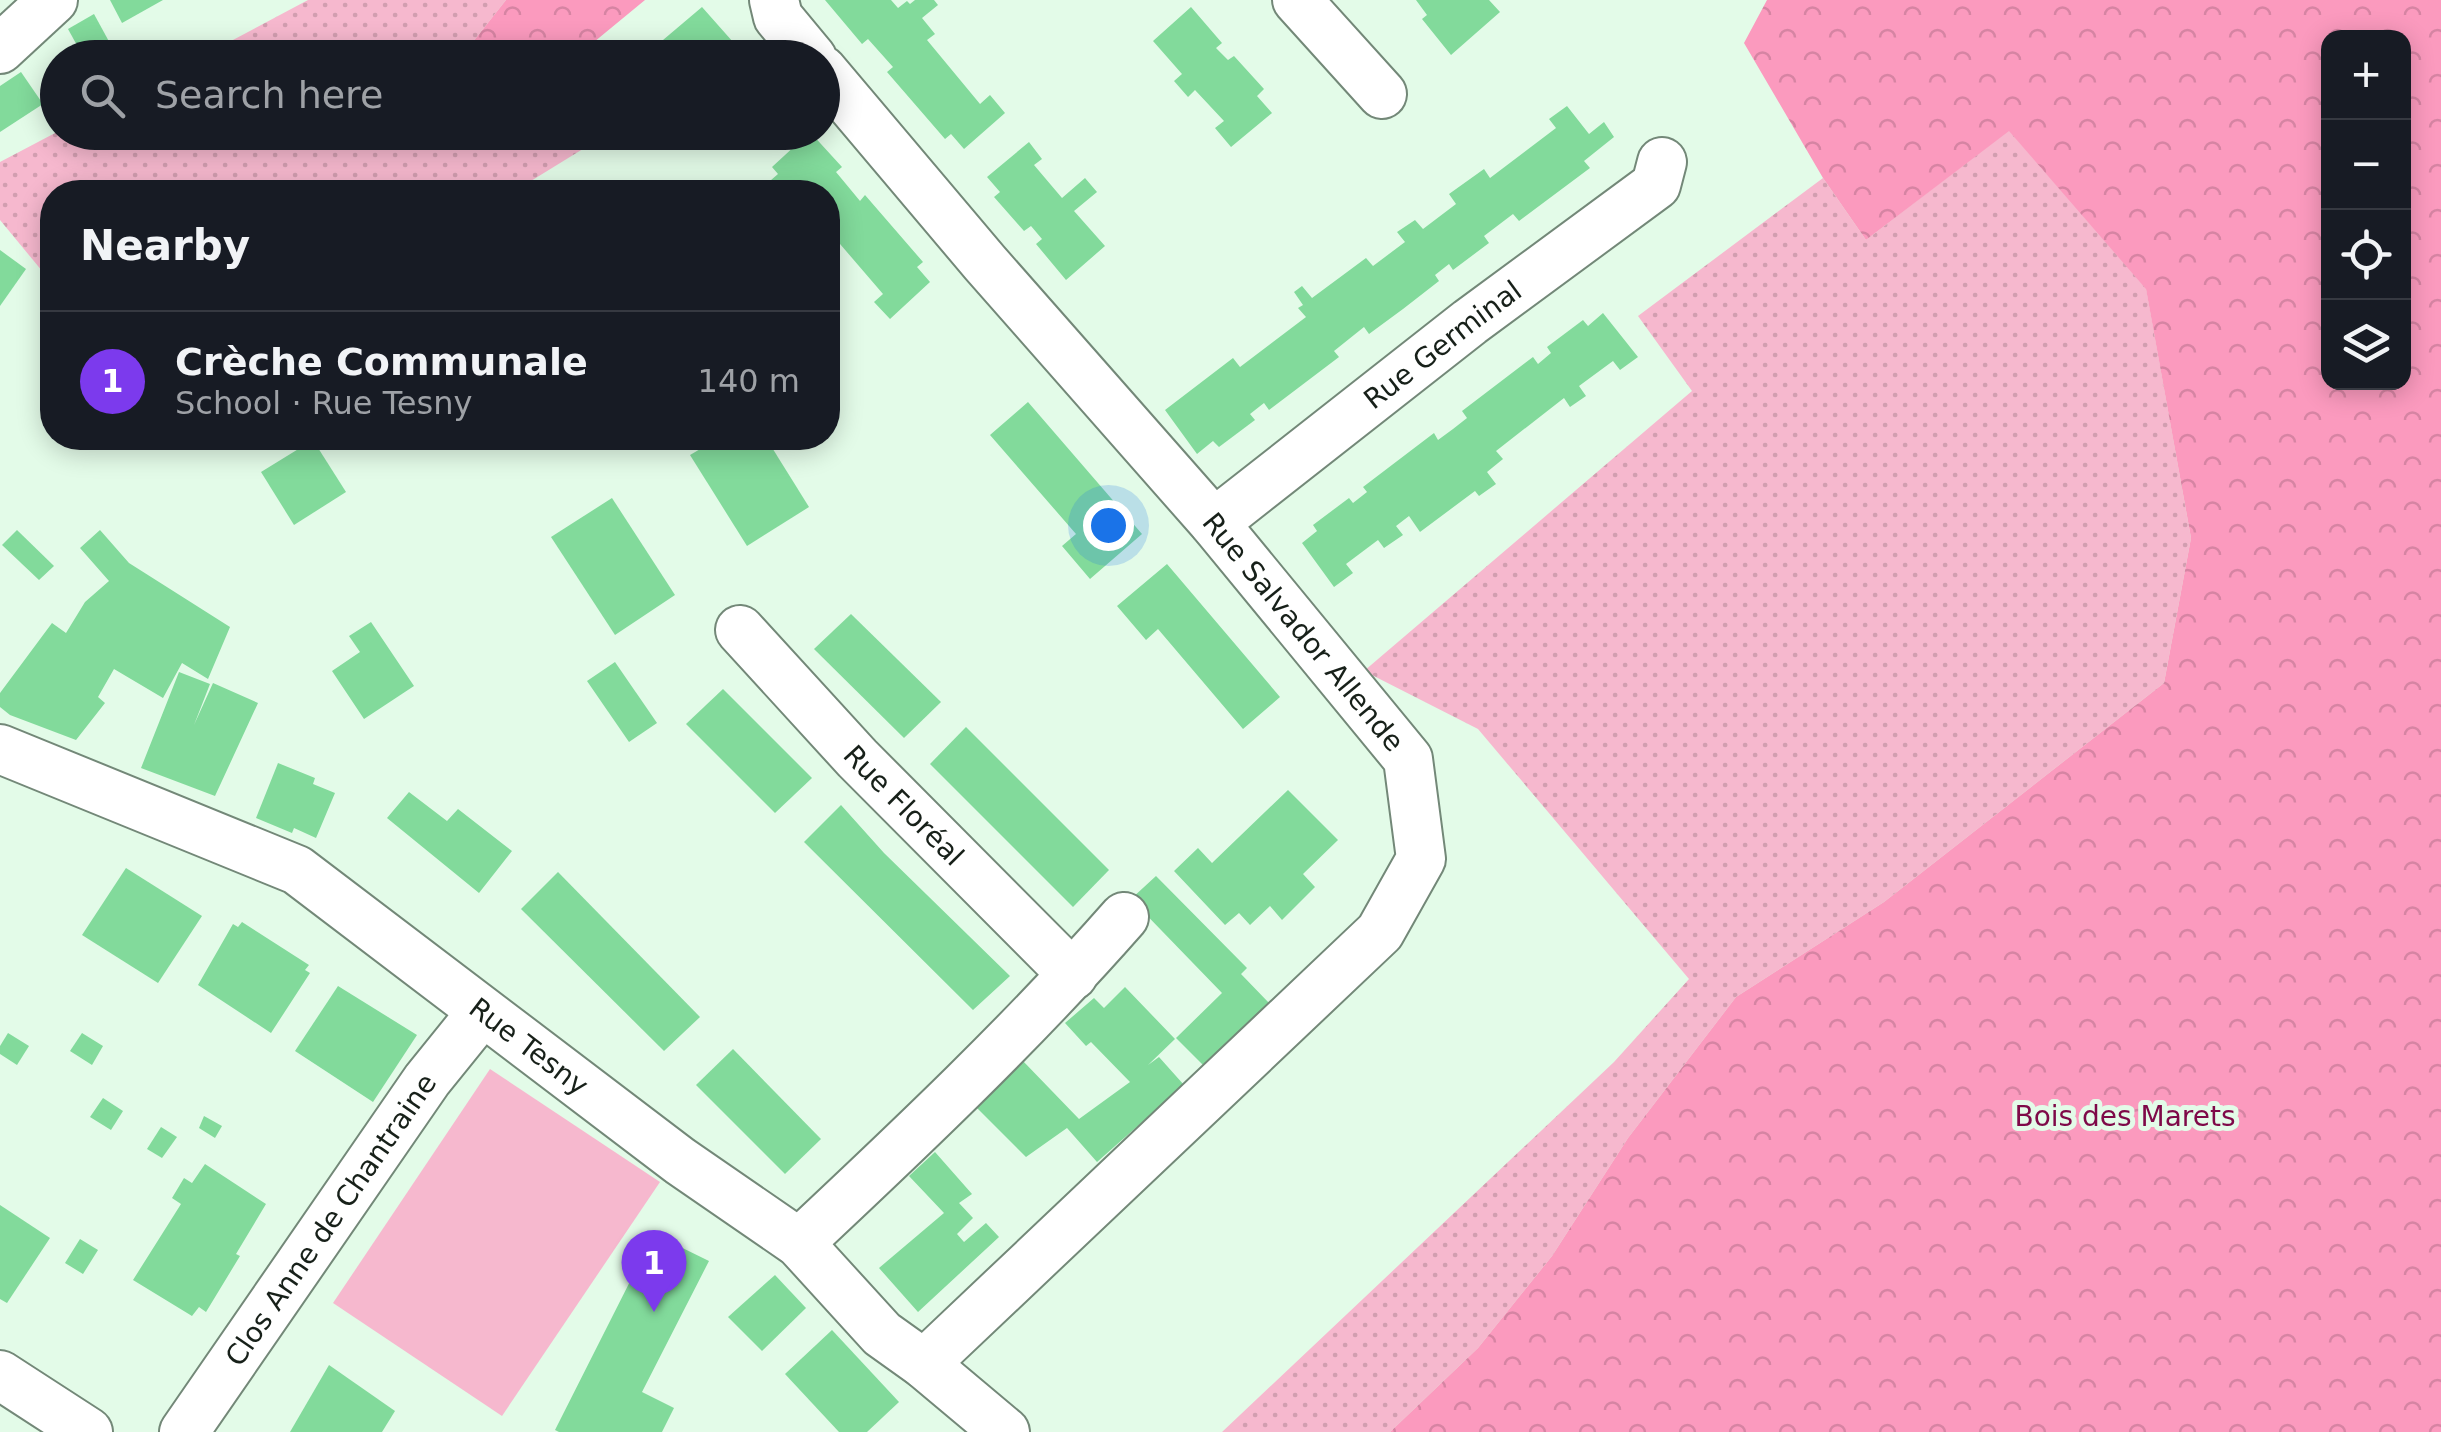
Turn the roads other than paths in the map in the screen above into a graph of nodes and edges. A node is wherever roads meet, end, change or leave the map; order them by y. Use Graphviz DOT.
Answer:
graph roads {
  1 [pos="53,0"];
  2 [pos="774,0"];
  3 [pos="1297,0"];
  4 [pos="797,40"];
  5 [pos="0,49"];
  6 [pos="840,91"];
  7 [pos="1382,94"];
  8 [pos="1662,162"];
  9 [pos="1214,523"];
  10 [pos="740,630"];
  11 [pos="0,748"];
  12 [pos="1124,917"];
  13 [pos="1073,976"];
  14 [pos="482,1012"];
  15 [pos="800,1243"];
  16 [pos="924,1364"];
  17 [pos="0,1375"];
  18 [pos="88,1432"];
  19 [pos="184,1432"];
  20 [pos="1005,1432"];
  1 -- 5 [label="street"];
  2 -- 4 [label="street"];
  3 -- 7 [label="street"];
  6 -- 9 [label="street, Rue Salvador Allende"];
  8 -- 9 [label="street, Rue Germinal"];
  9 -- 16 [label="street, Rue Salvador Allende"];
  10 -- 13 [label="street, Rue Floréal"];
  11 -- 14 [label="street, Rue Tesny"];
  12 -- 13 [label="street"];
  13 -- 15 [label="street"];
  14 -- 15 [label="street, Rue Tesny"];
  14 -- 19 [label="street, Clos Anne de Chantraine"];
  15 -- 16 [label="street, Rue Tesny"];
  16 -- 20 [label="street, Rue Tesny"];
  17 -- 18 [label="street"];
}
